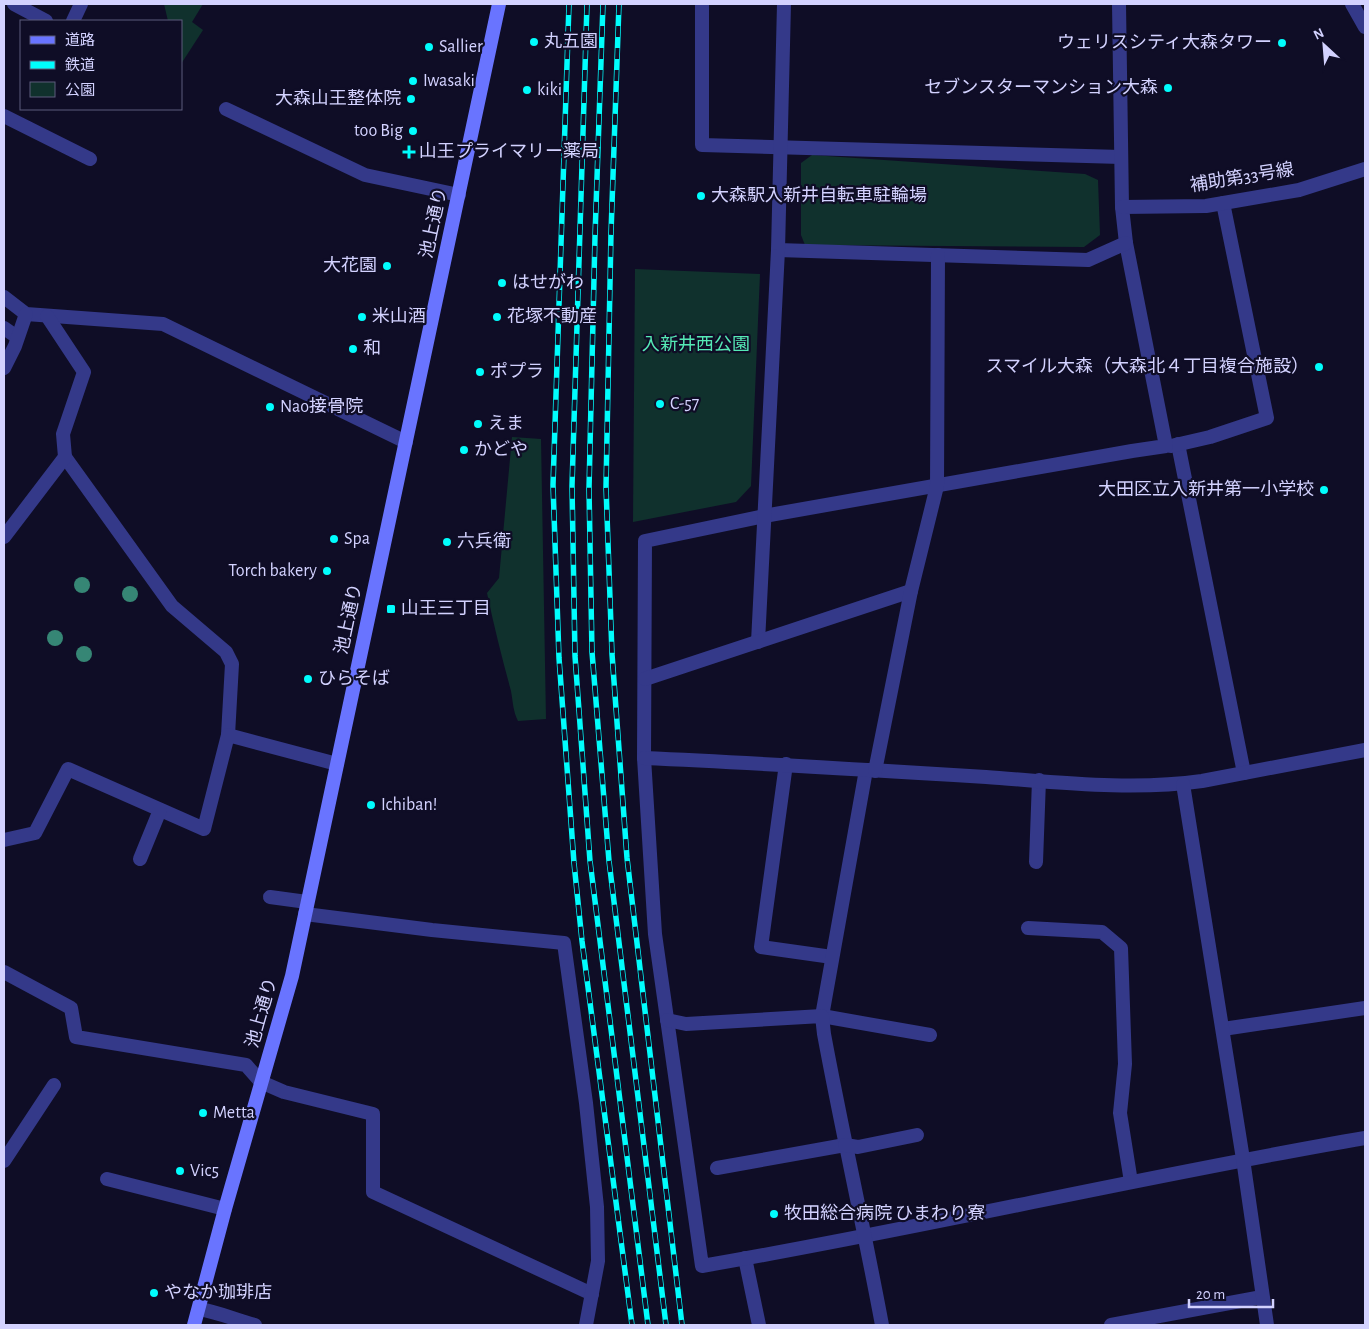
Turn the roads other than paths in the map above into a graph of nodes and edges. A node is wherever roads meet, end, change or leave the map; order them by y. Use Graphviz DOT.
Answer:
graph roads {
  1 [pos="14,4"];
  2 [pos="81,4"];
  3 [pos="499,4"];
  4 [pos="702,4"];
  5 [pos="784,4"];
  6 [pos="1119,4"];
  7 [pos="1352,4"];
  8 [pos="44,20"];
  9 [pos="73,20"];
  10 [pos="1365,28"];
  11 [pos="226,109"];
  12 [pos="4,116"];
  13 [pos="781,147"];
  14 [pos="1121,157"];
  15 [pos="90,158"];
  16 [pos="1365,169"];
  17 [pos="459,195"];
  18 [pos="1223,203"];
  19 [pos="1122,207"];
  20 [pos="1126,243"];
  21 [pos="778,250"];
  22 [pos="938,255"];
  23 [pos="4,297"];
  24 [pos="26,314"];
  25 [pos="47,316"];
  26 [pos="4,328"];
  27 [pos="18,337"];
  28 [pos="4,368"];
  29 [pos="406,442"];
  30 [pos="1172,445"];
  31 [pos="65,457"];
  32 [pos="937,486"];
  33 [pos="764,516"];
  34 [pos="4,537"];
  35 [pos="911,591"];
  36 [pos="758,642"];
  37 [pos="645,679"];
  38 [pos="228,735"];
  39 [pos="1365,750"];
  40 [pos="644,758"];
  41 [pos="337,764"];
  42 [pos="786,764"];
  43 [pos="871,770"];
  44 [pos="1244,773"];
  45 [pos="1039,780"];
  46 [pos="1183,784"];
  47 [pos="160,810"];
  48 [pos="4,840"];
  49 [pos="140,859"];
  50 [pos="1036,862"];
  51 [pos="270,897"];
  52 [pos="306,908"];
  53 [pos="1028,928"];
  54 [pos="832,957"];
  55 [pos="4,972"];
  56 [pos="1365,1008"];
  57 [pos="822,1016"];
  58 [pos="667,1020"];
  59 [pos="1223,1029"];
  60 [pos="930,1034"];
  61 [pos="261,1082"];
  62 [pos="54,1085"];
  63 [pos="917,1136"];
  64 [pos="1365,1138"];
  65 [pos="845,1145"];
  66 [pos="1243,1159"];
  67 [pos="4,1161"];
  68 [pos="718,1168"];
  69 [pos="107,1179"];
  70 [pos="1131,1182"];
  71 [pos="225,1209"];
  72 [pos="865,1235"];
  73 [pos="745,1258"];
  74 [pos="592,1294"];
  75 [pos="1262,1297"];
  76 [pos="199,1309"];
  77 [pos="194,1325"];
  78 [pos="255,1325"];
  79 [pos="586,1325"];
  80 [pos="759,1325"];
  81 [pos="882,1325"];
  82 [pos="1111,1325"];
  83 [pos="1266,1325"];
  1 -- 8 [label="street"];
  2 -- 9 [label="street"];
  3 -- 17 [label="main road, 池上通り"];
  4 -- 13 [label="street"];
  5 -- 13 [label="street"];
  6 -- 14 [label="street"];
  7 -- 10 [label="street"];
  11 -- 17 [label="street"];
  12 -- 15 [label="street"];
  13 -- 14 [label="street"];
  13 -- 21 [label="street"];
  14 -- 19 [label="street"];
  16 -- 18 [label="street, 補助第33号線"];
  17 -- 29 [label="main road, 池上通り"];
  18 -- 19 [label="street, 補助第33号線"];
  18 -- 30 [label="street"];
  19 -- 20 [label="street"];
  20 -- 22 [label="street"];
  20 -- 30 [label="street"];
  21 -- 22 [label="street"];
  21 -- 33 [label="street"];
  22 -- 32 [label="street"];
  23 -- 24 [label="street"];
  24 -- 25 [label="street"];
  24 -- 27 [label="street"];
  25 -- 29 [label="street"];
  25 -- 31 [label="street"];
  26 -- 27 [label="street"];
  27 -- 28 [label="street"];
  29 -- 41 [label="main road, 池上通り"];
  30 -- 32 [label="street"];
  30 -- 44 [label="street"];
  31 -- 34 [label="street"];
  31 -- 38 [label="street"];
  32 -- 33 [label="street"];
  32 -- 35 [label="street"];
  33 -- 36 [label="street"];
  33 -- 37 [label="street"];
  35 -- 36 [label="street"];
  35 -- 43 [label="street"];
  36 -- 37 [label="street"];
  37 -- 40 [label="street"];
  38 -- 41 [label="street"];
  38 -- 47 [label="street"];
  39 -- 44 [label="street"];
  40 -- 42 [label="street"];
  40 -- 58 [label="street"];
  41 -- 52 [label="main road, 池上通り"];
  42 -- 43 [label="street"];
  42 -- 54 [label="street"];
  43 -- 45 [label="street"];
  43 -- 54 [label="street"];
  44 -- 46 [label="street"];
  45 -- 46 [label="street"];
  45 -- 50 [label="street"];
  46 -- 59 [label="street"];
  47 -- 48 [label="street"];
  47 -- 49 [label="street"];
  51 -- 52 [label="street"];
  52 -- 61 [label="main road, 池上通り"];
  52 -- 74 [label="street"];
  53 -- 70 [label="street"];
  54 -- 57 [label="street"];
  55 -- 61 [label="street"];
  56 -- 59 [label="street"];
  57 -- 58 [label="street"];
  57 -- 60 [label="street"];
  57 -- 65 [label="street"];
  58 -- 73 [label="street"];
  59 -- 66 [label="street"];
  61 -- 71 [label="main road, 池上通り"];
  61 -- 74 [label="street"];
  62 -- 67 [label="street"];
  63 -- 65 [label="street"];
  64 -- 66 [label="street"];
  65 -- 68 [label="street"];
  65 -- 72 [label="street"];
  66 -- 70 [label="street"];
  66 -- 75 [label="street"];
  69 -- 71 [label="street"];
  70 -- 72 [label="street"];
  71 -- 76 [label="main road, 池上通り"];
  72 -- 73 [label="street"];
  72 -- 81 [label="street"];
  73 -- 80 [label="street"];
  74 -- 79 [label="street"];
  75 -- 82 [label="street"];
  75 -- 83 [label="street"];
  76 -- 77 [label="main road, 池上通り"];
  76 -- 78 [label="street"];
}
